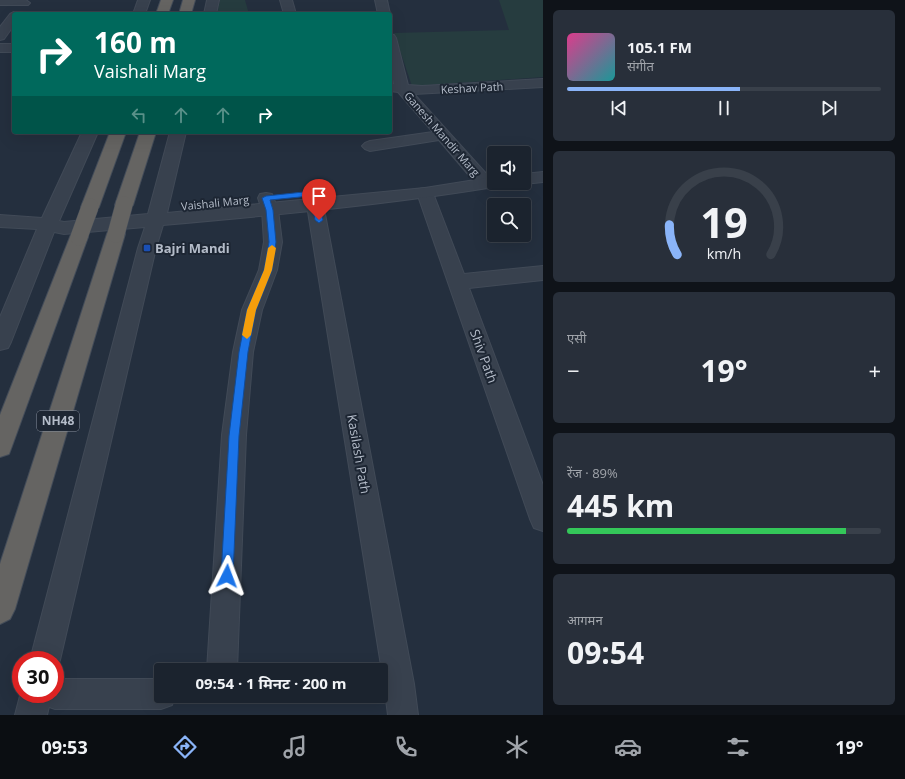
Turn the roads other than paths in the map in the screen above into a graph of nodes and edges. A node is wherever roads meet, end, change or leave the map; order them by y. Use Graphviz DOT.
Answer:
graph roads {
  1 [pos="144,0"];
  2 [pos="167,0"];
  3 [pos="189,0"];
  4 [pos="213,0"];
  5 [pos="286,0"];
  6 [pos="381,0"];
  7 [pos="25,1"];
  8 [pos="0,2"];
  9 [pos="17,12"];
  10 [pos="140,12"];
  11 [pos="163,12"];
  12 [pos="186,12"];
  13 [pos="210,12"];
  14 [pos="289,12"];
  15 [pos="384,12"];
  16 [pos="12,19"];
  17 [pos="0,36"];
  18 [pos="0,48"];
  19 [pos="12,48"];
  20 [pos="392,55"];
  21 [pos="543,84"];
  22 [pos="396,88"];
  23 [pos="89,134"];
  24 [pos="117,134"];
  25 [pos="147,134"];
  26 [pos="177,134"];
  27 [pos="443,135"];
  28 [pos="370,146"];
  29 [pos="543,165"];
  30 [pos="531,166"];
  31 [pos="487,177"];
  32 [pos="543,177"];
  33 [pos="531,178"];
  34 [pos="425,193"];
  35 [pos="314,199"];
  36 [pos="268,204"];
  37 [pos="157,214"];
  38 [pos="0,221"];
  39 [pos="43,222"];
  40 [pos="543,273"];
  41 [pos="457,282"];
  42 [pos="0,342"];
  43 [pos="0,446"];
  44 [pos="543,519"];
  45 [pos="0,609"];
  46 [pos="47,651"];
  47 [pos="222,663"];
  48 [pos="390,685"];
  49 [pos="64,694"];
  50 [pos="154,694"];
  51 [pos="34,703"];
  52 [pos="31,715"];
  53 [pos="403,715"];
  1 -- 10 [label="street"];
  2 -- 11 [label="highway"];
  3 -- 12 [label="highway"];
  4 -- 13 [label="street"];
  5 -- 14 [label="street"];
  6 -- 15 [label="street"];
  7 -- 8 [label="street"];
  7 -- 9 [label="street"];
  16 -- 17 [label="street"];
  18 -- 19 [label="street"];
  20 -- 22 [label="street, Ganesh Mandir Marg"];
  21 -- 22 [label="street, Keshav Path"];
  22 -- 27 [label="street, Ganesh Mandir Marg"];
  23 -- 39 [label="street"];
  24 -- 43 [label="highway, bridge"];
  25 -- 45 [label="highway, NH48, bridge"];
  26 -- 37 [label="street"];
  27 -- 28 [label="street"];
  27 -- 31 [label="street, Ganesh Mandir Marg"];
  29 -- 30 [label="street"];
  31 -- 34 [label="street, Vaishali Marg"];
  31 -- 35 [label="street, Vaishali Marg"];
  32 -- 33 [label="street"];
  34 -- 35 [label="street, Vaishali Marg"];
  34 -- 41 [label="street, Shiv Path"];
  35 -- 36 [label="street, Vaishali Marg"];
  35 -- 48 [label="street, Kasilash Path"];
  36 -- 37 [label="street, Vaishali Marg"];
  36 -- 47 [label="street"];
  37 -- 39 [label="street, Vaishali Marg"];
  37 -- 46 [label="street"];
  38 -- 39 [label="street, Vaishali Marg"];
  39 -- 42 [label="street"];
  40 -- 41 [label="street"];
  41 -- 44 [label="street, Shiv Path"];
  48 -- 53 [label="street, Kasilash Path"];
  49 -- 50 [label="street"];
  51 -- 52 [label="street"];
}
